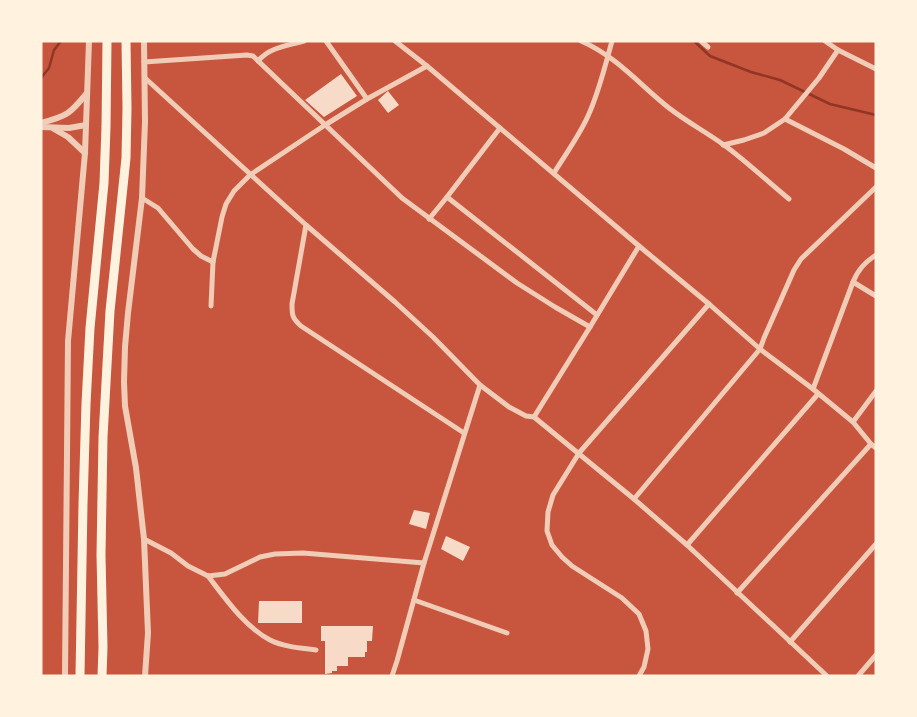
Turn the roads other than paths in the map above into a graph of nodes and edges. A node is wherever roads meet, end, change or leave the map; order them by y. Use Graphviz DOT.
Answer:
graph roads {
  1 [pos="89,41"];
  2 [pos="107,41"];
  3 [pos="126,41"];
  4 [pos="144,41"];
  5 [pos="304,41"];
  6 [pos="326,41"];
  7 [pos="395,41"];
  8 [pos="581,41"];
  9 [pos="612,41"];
  10 [pos="701,41"];
  11 [pos="825,41"];
  12 [pos="708,47"];
  13 [pos="838,50"];
  14 [pos="608,56"];
  15 [pos="258,61"];
  16 [pos="144,62"];
  17 [pos="427,66"];
  18 [pos="876,68"];
  19 [pos="145,78"];
  20 [pos="87,93"];
  21 [pos="367,99"];
  22 [pos="785,119"];
  23 [pos="41,125"];
  24 [pos="86,125"];
  25 [pos="325,126"];
  26 [pos="51,128"];
  27 [pos="500,128"];
  28 [pos="724,145"];
  29 [pos="85,152"];
  30 [pos="876,168"];
  31 [pos="554,173"];
  32 [pos="250,175"];
  33 [pos="876,187"];
  34 [pos="447,197"];
  35 [pos="142,198"];
  36 [pos="789,199"];
  37 [pos="429,219"];
  38 [pos="306,225"];
  39 [pos="639,246"];
  40 [pos="876,255"];
  41 [pos="214,262"];
  42 [pos="853,282"];
  43 [pos="876,296"];
  44 [pos="709,304"];
  45 [pos="211,306"];
  46 [pos="597,315"];
  47 [pos="590,327"];
  48 [pos="760,349"];
  49 [pos="480,385"];
  50 [pos="813,389"];
  51 [pos="876,391"];
  52 [pos="818,394"];
  53 [pos="534,417"];
  54 [pos="852,422"];
  55 [pos="464,433"];
  56 [pos="871,444"];
  57 [pos="876,448"];
  58 [pos="579,453"];
  59 [pos="634,499"];
  60 [pos="144,539"];
  61 [pos="876,544"];
  62 [pos="688,545"];
  63 [pos="424,563"];
  64 [pos="208,576"];
  65 [pos="737,592"];
  66 [pos="414,600"];
  67 [pos="506,633"];
  68 [pos="790,642"];
  69 [pos="316,650"];
  70 [pos="876,655"];
  71 [pos="822,674"];
  72 [pos="65,676"];
  73 [pos="80,676"];
  74 [pos="102,676"];
  75 [pos="146,676"];
  76 [pos="392,676"];
  77 [pos="640,676"];
  78 [pos="858,676"];
  1 -- 20 [label="street"];
  2 -- 73 [label="highway"];
  3 -- 74 [label="highway"];
  4 -- 16 [label="street"];
  5 -- 15 [label="street"];
  6 -- 21 [label="street"];
  7 -- 17 [label="street"];
  8 -- 14 [label="street"];
  9 -- 14 [label="street"];
  10 -- 12 [label="street"];
  11 -- 13 [label="street"];
  13 -- 18 [label="street"];
  13 -- 22 [label="street"];
  14 -- 28 [label="street"];
  14 -- 31 [label="street"];
  15 -- 16 [label="street"];
  15 -- 25 [label="street"];
  16 -- 19 [label="street"];
  17 -- 21 [label="street"];
  17 -- 27 [label="street"];
  19 -- 32 [label="street"];
  19 -- 35 [label="street"];
  20 -- 23 [label="street"];
  20 -- 24 [label="street"];
  21 -- 25 [label="street"];
  22 -- 28 [label="street"];
  22 -- 30 [label="street"];
  23 -- 26 [label="street"];
  24 -- 26 [label="street"];
  24 -- 29 [label="street"];
  25 -- 32 [label="street"];
  25 -- 37 [label="street"];
  26 -- 29 [label="street"];
  27 -- 31 [label="street"];
  27 -- 34 [label="street"];
  28 -- 36 [label="street"];
  29 -- 72 [label="street"];
  31 -- 39 [label="street"];
  32 -- 38 [label="street"];
  32 -- 41 [label="street"];
  33 -- 48 [label="street"];
  34 -- 37 [label="street"];
  34 -- 46 [label="street"];
  35 -- 41 [label="street"];
  35 -- 60 [label="street"];
  37 -- 47 [label="street"];
  38 -- 49 [label="street"];
  38 -- 55 [label="street"];
  39 -- 44 [label="street"];
  39 -- 46 [label="street"];
  40 -- 42 [label="street"];
  41 -- 45 [label="street"];
  42 -- 43 [label="street"];
  42 -- 50 [label="street"];
  44 -- 48 [label="street"];
  44 -- 58 [label="street"];
  46 -- 47 [label="street"];
  47 -- 53 [label="street"];
  48 -- 50 [label="street"];
  48 -- 59 [label="street"];
  49 -- 53 [label="street"];
  49 -- 55 [label="street"];
  50 -- 52 [label="street"];
  51 -- 54 [label="street"];
  52 -- 54 [label="street"];
  52 -- 62 [label="street"];
  53 -- 58 [label="street"];
  54 -- 56 [label="street"];
  55 -- 63 [label="street"];
  56 -- 57 [label="street"];
  56 -- 65 [label="street"];
  58 -- 59 [label="street"];
  58 -- 77 [label="street"];
  59 -- 62 [label="street"];
  60 -- 64 [label="street"];
  60 -- 75 [label="street"];
  61 -- 68 [label="street"];
  62 -- 65 [label="street"];
  63 -- 64 [label="street"];
  63 -- 66 [label="street"];
  64 -- 69 [label="street"];
  65 -- 68 [label="street"];
  66 -- 67 [label="street"];
  66 -- 76 [label="street"];
  68 -- 71 [label="street"];
  70 -- 78 [label="street"];
}
